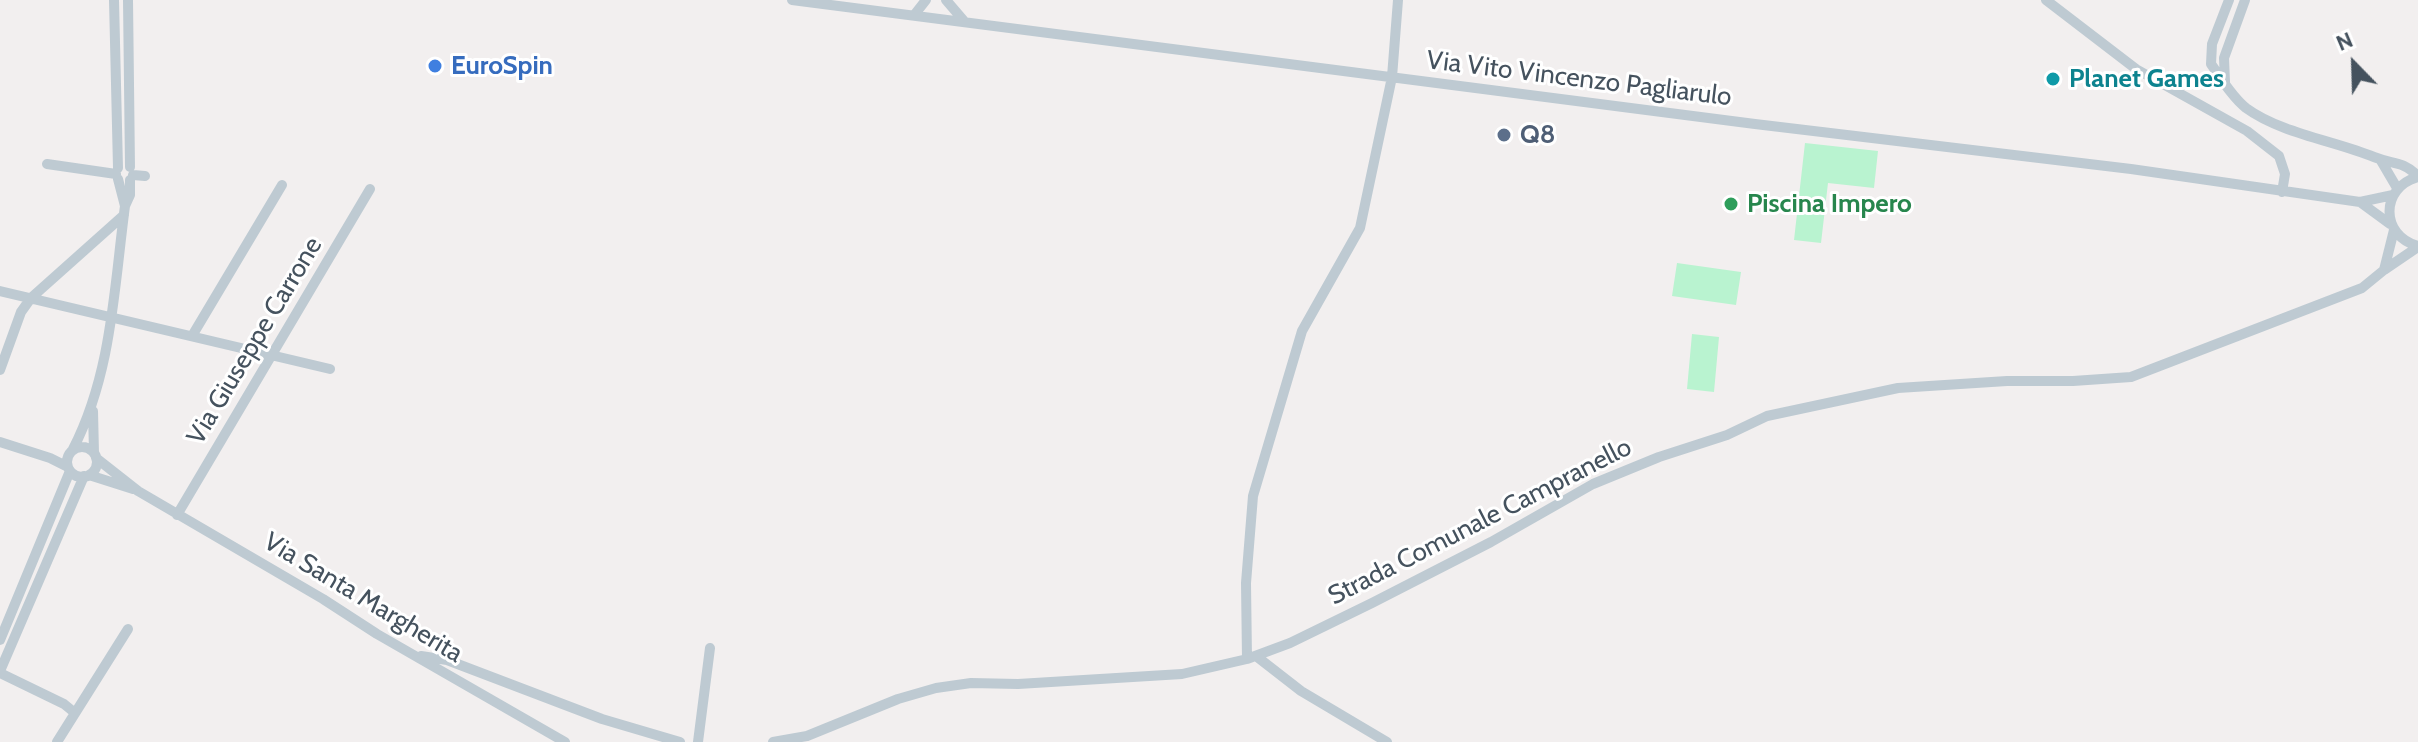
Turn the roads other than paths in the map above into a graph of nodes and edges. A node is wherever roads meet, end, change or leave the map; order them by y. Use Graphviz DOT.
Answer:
graph roads {
  1 [pos="114,0"];
  2 [pos="128,0"];
  3 [pos="792,0"];
  4 [pos="880,0"];
  5 [pos="907,0"];
  6 [pos="926,0"];
  7 [pos="946,0"];
  8 [pos="1398,0"];
  9 [pos="2046,0"];
  10 [pos="2229,0"];
  11 [pos="2245,0"];
  12 [pos="813,2"];
  13 [pos="866,10"];
  14 [pos="913,14"];
  15 [pos="964,21"];
  16 [pos="1392,77"];
  17 [pos="2226,84"];
  18 [pos="2380,159"];
  19 [pos="47,164"];
  20 [pos="117,174"];
  21 [pos="135,174"];
  22 [pos="2418,177"];
  23 [pos="282,185"];
  24 [pos="370,189"];
  25 [pos="2282,192"];
  26 [pos="2395,192"];
  27 [pos="2360,202"];
  28 [pos="125,210"];
  29 [pos="2392,227"];
  30 [pos="2418,246"];
  31 [pos="2384,270"];
  32 [pos="0,291"];
  33 [pos="31,298"];
  34 [pos="113,318"];
  35 [pos="192,336"];
  36 [pos="272,355"];
  37 [pos="330,369"];
  38 [pos="0,370"];
  39 [pos="93,401"];
  40 [pos="0,442"];
  41 [pos="71,451"];
  42 [pos="95,455"];
  43 [pos="50,458"];
  44 [pos="69,469"];
  45 [pos="87,476"];
  46 [pos="138,491"];
  47 [pos="177,515"];
  48 [pos="128,629"];
  49 [pos="0,640"];
  50 [pos="710,648"];
  51 [pos="414,655"];
  52 [pos="1252,658"];
  53 [pos="0,672"];
  54 [pos="75,713"];
  55 [pos="57,742"];
  56 [pos="565,742"];
  57 [pos="680,742"];
  58 [pos="698,742"];
  59 [pos="773,742"];
  60 [pos="1387,742"];
  1 -- 20 [label="street"];
  2 -- 21 [label="street"];
  3 -- 12 [label="street, Via Vito Vincenzo Pagliarulo"];
  4 -- 13 [label="street"];
  5 -- 14 [label="street"];
  6 -- 14 [label="street"];
  7 -- 15 [label="street"];
  8 -- 16 [label="street"];
  9 -- 25 [label="street"];
  10 -- 17 [label="street"];
  11 -- 17 [label="street"];
  12 -- 13 [label="street, Via Vito Vincenzo Pagliarulo"];
  13 -- 14 [label="street, Via Vito Vincenzo Pagliarulo"];
  14 -- 15 [label="street, Via Vito Vincenzo Pagliarulo"];
  15 -- 16 [label="street, Via Vito Vincenzo Pagliarulo"];
  16 -- 25 [label="street, Via Vito Vincenzo Pagliarulo"];
  16 -- 52 [label="street"];
  17 -- 18 [label="street"];
  18 -- 22 [label="street"];
  18 -- 26 [label="street"];
  19 -- 20 [label="street"];
  20 -- 21 [label="street"];
  20 -- 28 [label="street"];
  21 -- 28 [label="street"];
  22 -- 26 [label="street, Via Vito Vincenzo Pagliarulo"];
  23 -- 35 [label="street"];
  24 -- 36 [label="street, Via Giuseppe Carrone"];
  25 -- 27 [label="street, Via Vito Vincenzo Pagliarulo"];
  26 -- 27 [label="street, Via Vito Vincenzo Pagliarulo"];
  26 -- 29 [label="street"];
  27 -- 29 [label="street, Via Vito Vincenzo Pagliarulo"];
  28 -- 33 [label="street"];
  28 -- 34 [label="street"];
  29 -- 30 [label="street, Via Vito Vincenzo Pagliarulo"];
  29 -- 31 [label="street"];
  30 -- 31 [label="street, Strada Comunale Campranello"];
  31 -- 52 [label="street, Strada Comunale Campranello"];
  32 -- 33 [label="street"];
  33 -- 34 [label="street"];
  33 -- 38 [label="street"];
  34 -- 35 [label="street"];
  34 -- 39 [label="street"];
  35 -- 36 [label="street"];
  36 -- 37 [label="street"];
  36 -- 47 [label="street, Via Giuseppe Carrone"];
  39 -- 41 [label="street"];
  39 -- 42 [label="street"];
  40 -- 43 [label="street"];
  41 -- 42 [label="street"];
  41 -- 43 [label="street"];
  41 -- 44 [label="street"];
  42 -- 45 [label="street"];
  42 -- 46 [label="street, Via Santa Margherita"];
  43 -- 44 [label="street"];
  44 -- 45 [label="street"];
  44 -- 49 [label="street"];
  45 -- 46 [label="street, Via Santa Margherita"];
  45 -- 53 [label="street"];
  46 -- 47 [label="street, Via Santa Margherita"];
  47 -- 51 [label="street, Via Santa Margherita"];
  48 -- 54 [label="street"];
  50 -- 58 [label="street"];
  51 -- 56 [label="street, Via Santa Margherita"];
  51 -- 57 [label="street"];
  52 -- 59 [label="street, Strada Comunale Campranello"];
  52 -- 60 [label="street"];
  53 -- 54 [label="street"];
  54 -- 55 [label="street"];
}
